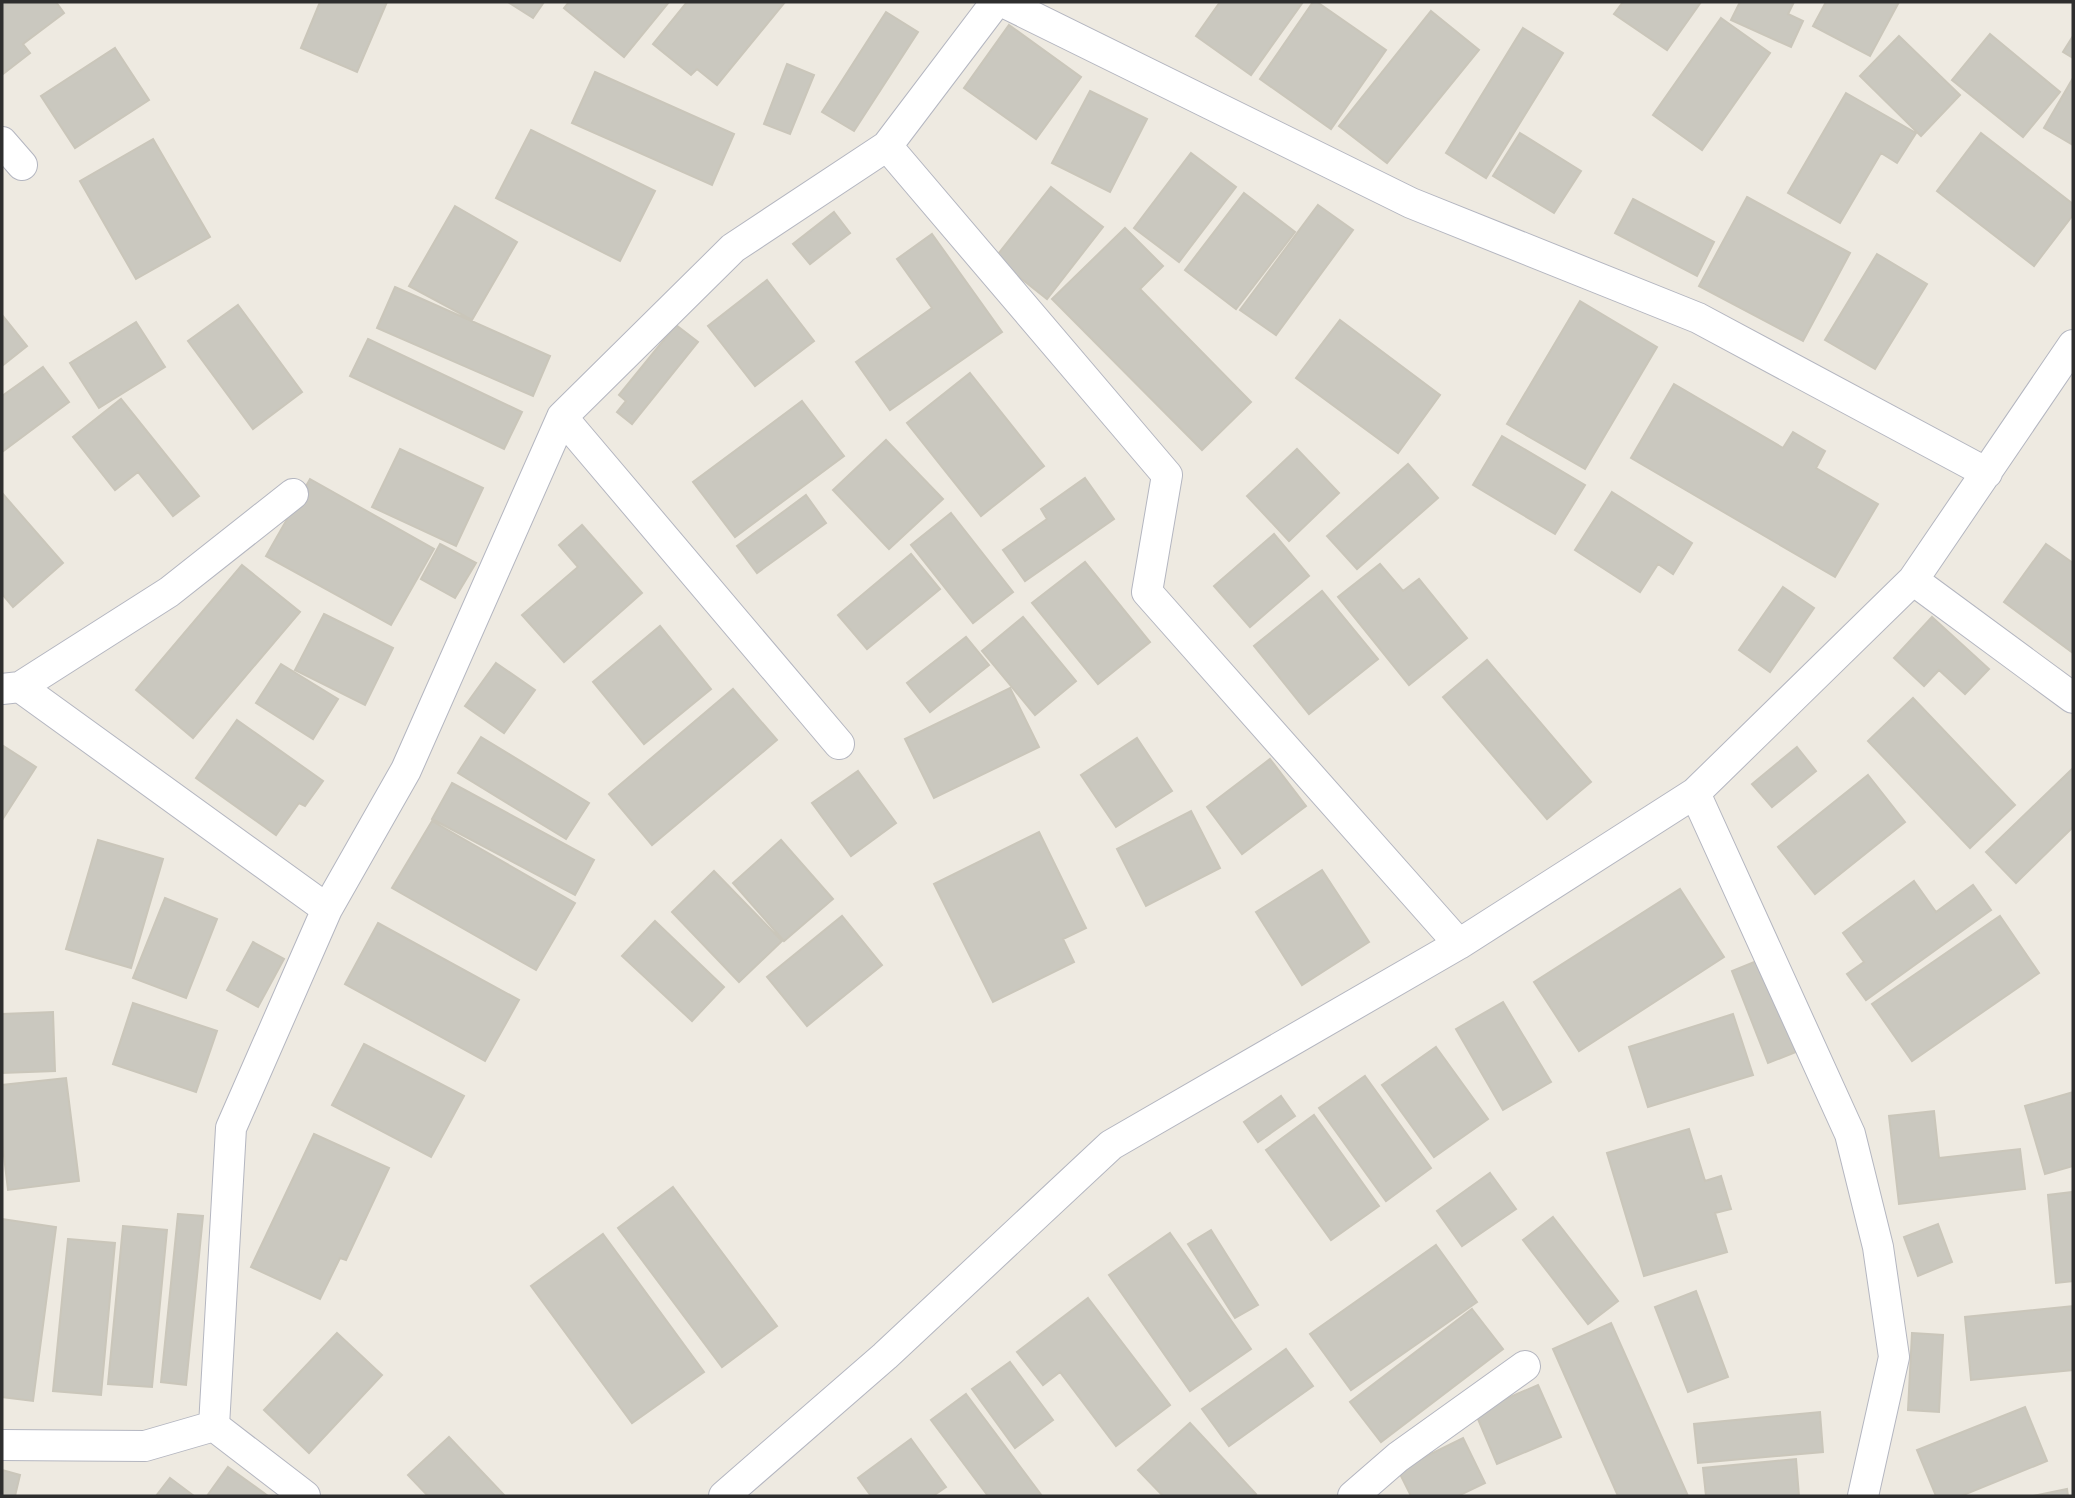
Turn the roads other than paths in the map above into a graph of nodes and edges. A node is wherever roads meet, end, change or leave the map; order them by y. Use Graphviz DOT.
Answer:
graph roads {
  1 [pos="996,2"];
  2 [pos="1003,2"];
  3 [pos="2,142"];
  4 [pos="887,146"];
  5 [pos="22,164"];
  6 [pos="2073,345"];
  7 [pos="562,417"];
  8 [pos="1987,473"];
  9 [pos="293,494"];
  10 [pos="1913,580"];
  11 [pos="11,688"];
  12 [pos="2073,698"];
  13 [pos="839,744"];
  14 [pos="1695,793"];
  15 [pos="327,909"];
  16 [pos="1459,944"];
  17 [pos="1525,1366"];
  18 [pos="214,1426"];
  19 [pos="2,1445"];
  20 [pos="305,1496"];
  21 [pos="724,1496"];
  22 [pos="1353,1496"];
  23 [pos="1863,1496"];
  1 -- 4 [label="street"];
  2 -- 8 [label="street"];
  3 -- 5 [label="street"];
  4 -- 7 [label="street"];
  4 -- 16 [label="street"];
  6 -- 8 [label="street"];
  7 -- 13 [label="street"];
  7 -- 15 [label="street"];
  8 -- 10 [label="street"];
  9 -- 11 [label="street"];
  10 -- 12 [label="street"];
  10 -- 14 [label="street"];
  11 -- 15 [label="street"];
  14 -- 16 [label="street"];
  14 -- 23 [label="street"];
  15 -- 18 [label="street"];
  16 -- 21 [label="street"];
  17 -- 22 [label="street"];
  18 -- 19 [label="street"];
  18 -- 20 [label="street"];
}
